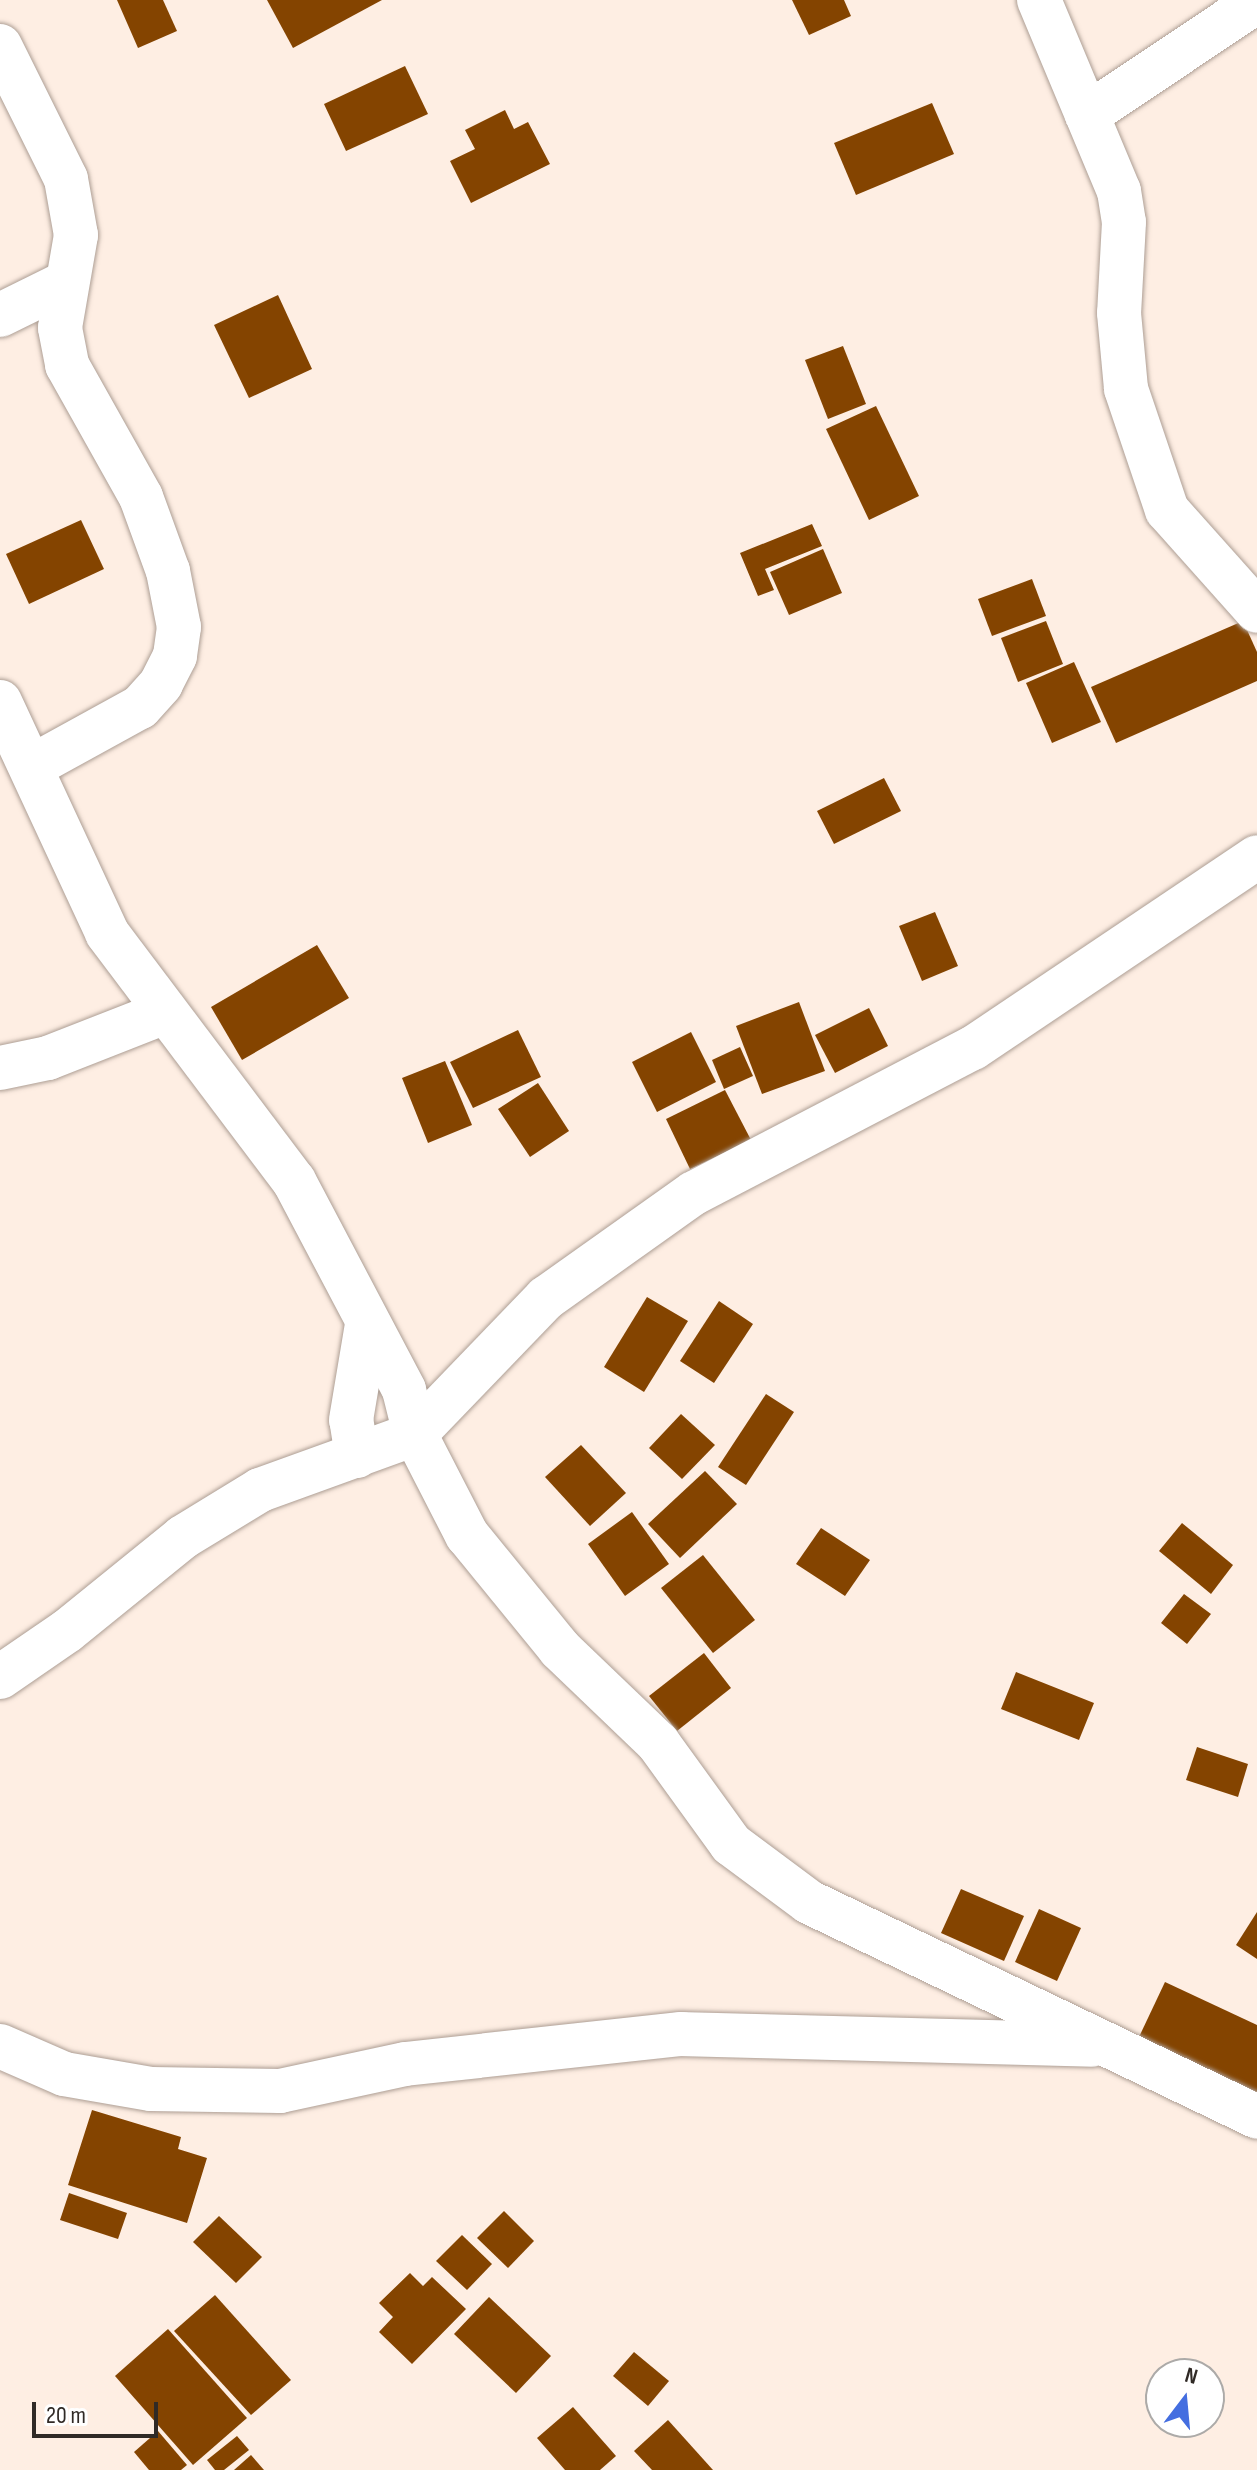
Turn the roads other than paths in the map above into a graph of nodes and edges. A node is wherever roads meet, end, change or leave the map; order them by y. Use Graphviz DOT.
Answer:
graph roads {
  1 [pos="1039,0"];
  2 [pos="1257,1"];
  3 [pos="0,46"];
  4 [pos="1087,115"];
  5 [pos="65,283"];
  6 [pos="0,315"];
  7 [pos="1257,611"];
  8 [pos="4,715"];
  9 [pos="31,767"];
  10 [pos="1257,857"];
  11 [pos="163,1013"];
  12 [pos="0,1068"];
  13 [pos="367,1324"];
  14 [pos="415,1434"];
  15 [pos="357,1456"];
  16 [pos="0,1677"];
  17 [pos="1106,2046"];
  18 [pos="2,2052"];
  19 [pos="1257,2117"];
  1 -- 4 [label="street"];
  2 -- 4 [label="street"];
  3 -- 5 [label="street"];
  4 -- 7 [label="street"];
  5 -- 6 [label="street"];
  5 -- 9 [label="street"];
  8 -- 9 [label="street"];
  9 -- 11 [label="street"];
  10 -- 14 [label="street"];
  11 -- 12 [label="street"];
  11 -- 13 [label="street"];
  13 -- 14 [label="street"];
  13 -- 15 [label="street"];
  14 -- 15 [label="street"];
  14 -- 17 [label="street"];
  15 -- 16 [label="street"];
  17 -- 18 [label="street"];
  17 -- 19 [label="street"];
}
